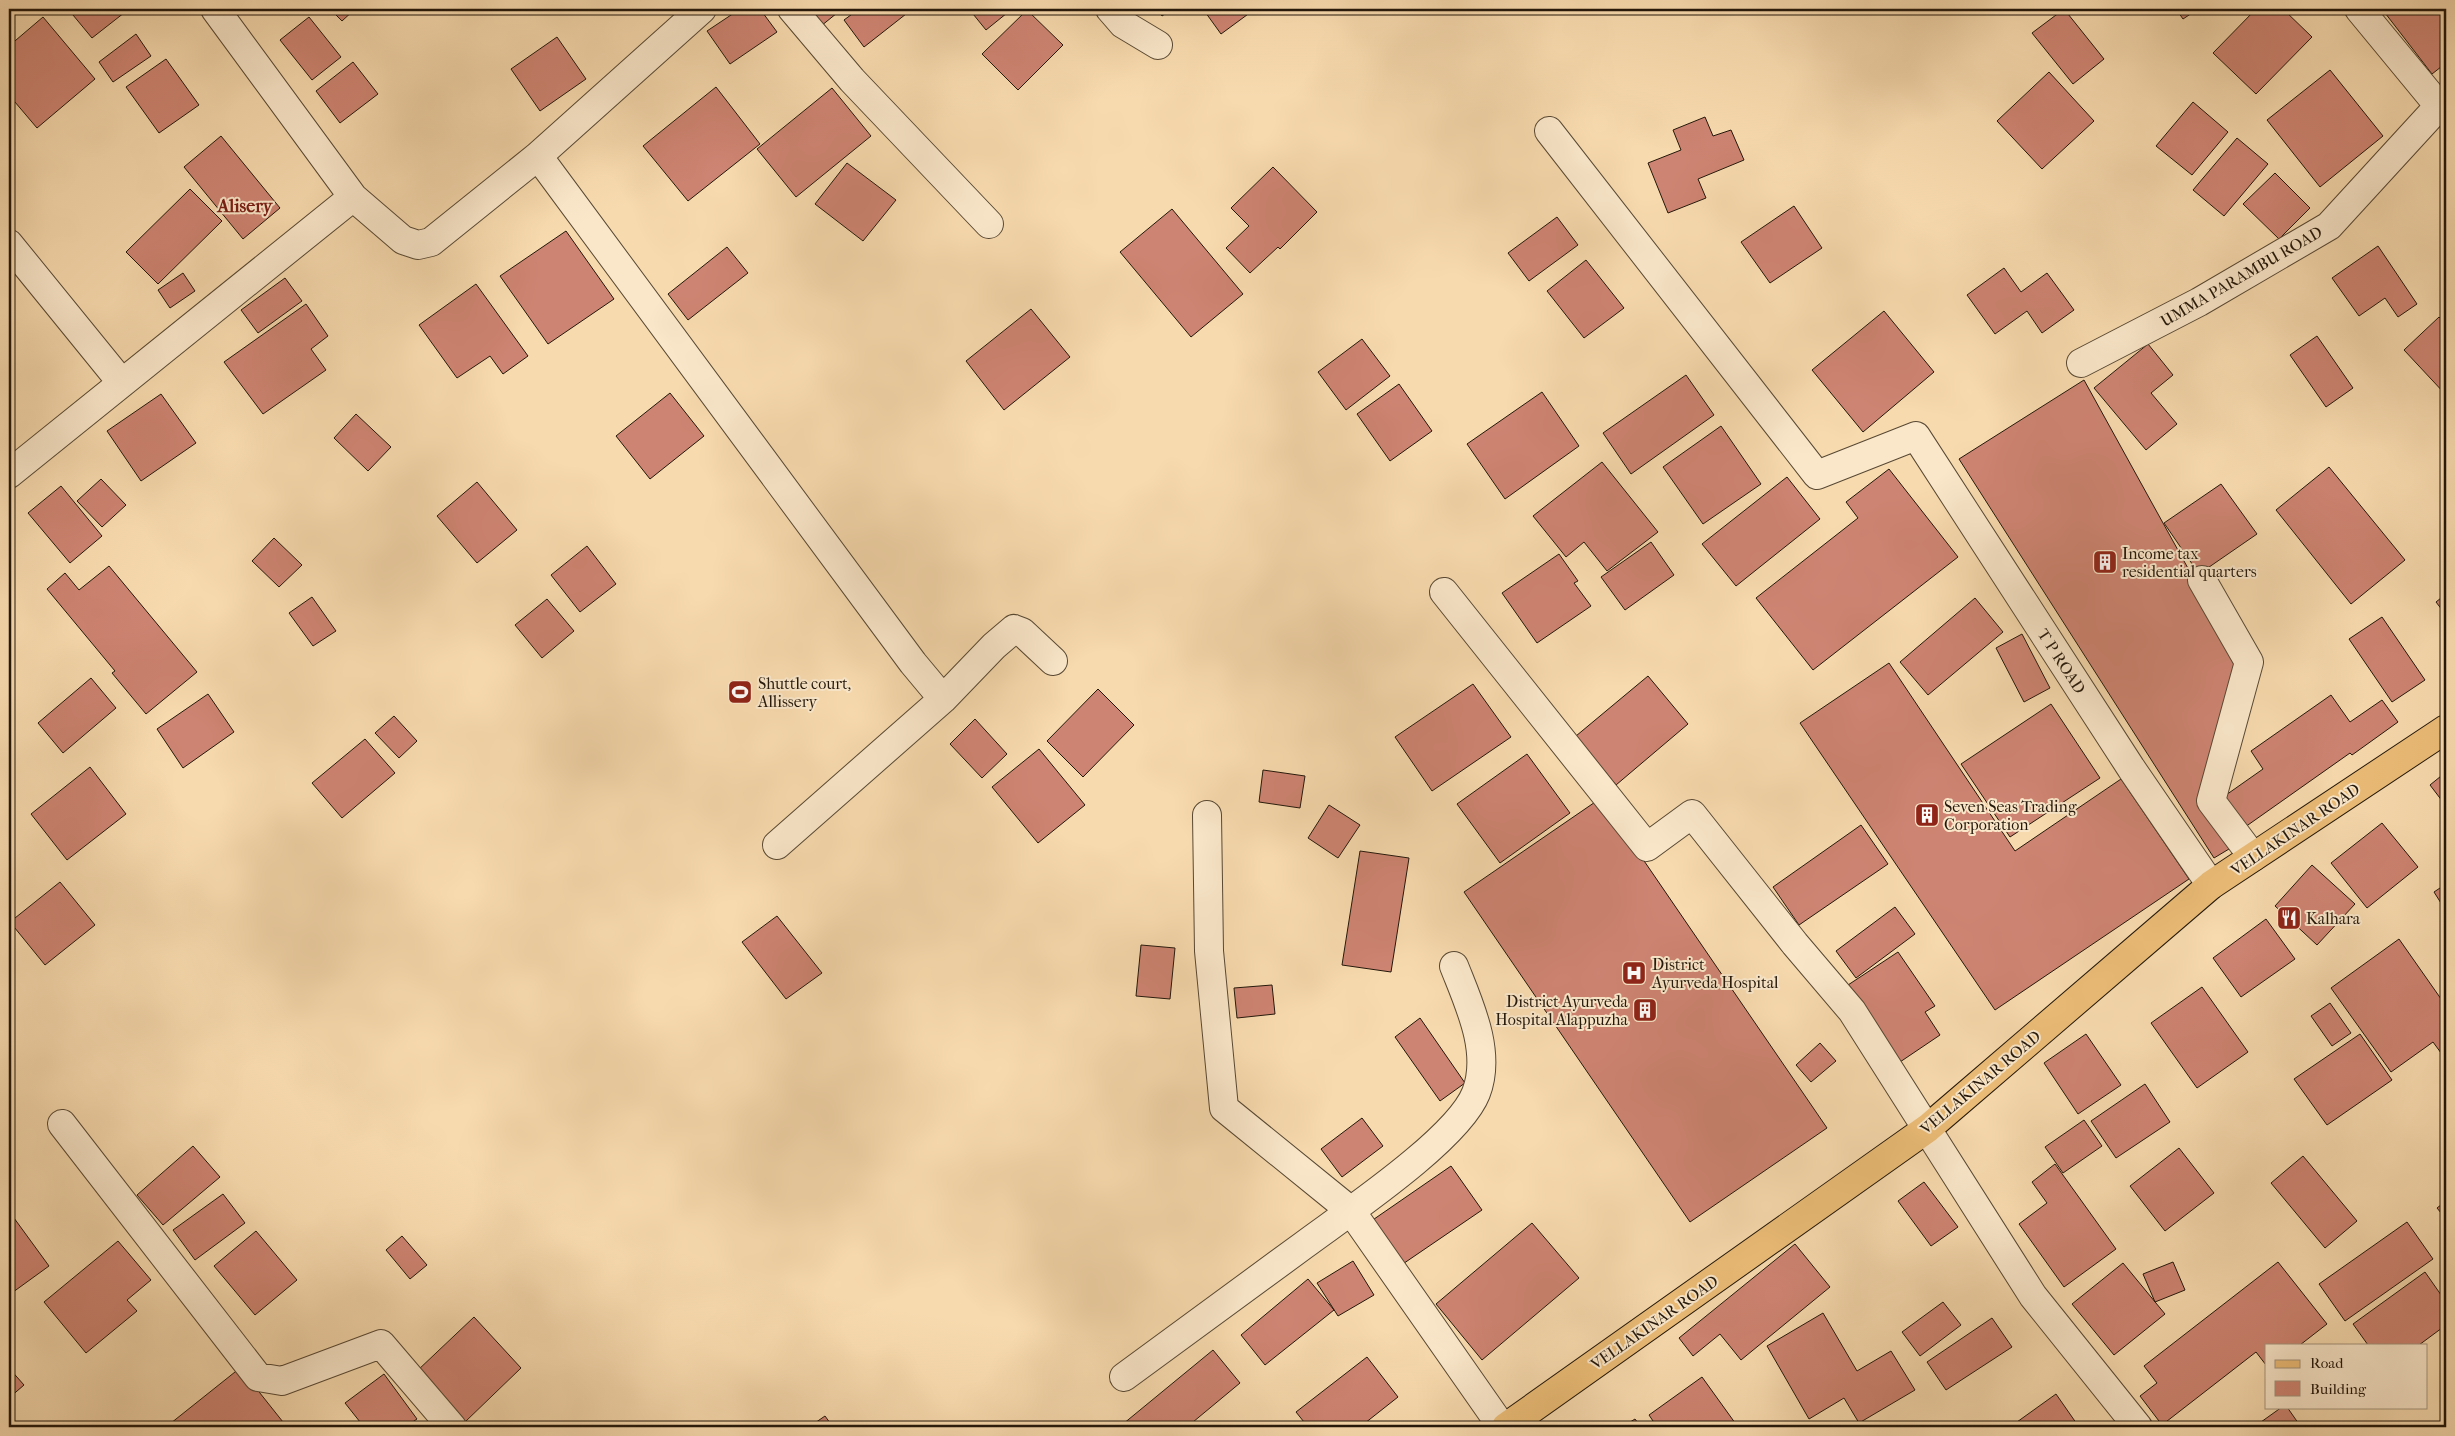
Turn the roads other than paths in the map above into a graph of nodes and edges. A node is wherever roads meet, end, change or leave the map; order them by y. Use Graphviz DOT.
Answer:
graph roads {
  1 [pos="215,9"];
  2 [pos="702,9"];
  3 [pos="792,9"];
  4 [pos="1110,9"];
  5 [pos="2359,9"];
  6 [pos="1158,45"];
  7 [pos="2442,104"];
  8 [pos="1549,131"];
  9 [pos="538,156"];
  10 [pos="353,197"];
  11 [pos="989,224"];
  12 [pos="9,244"];
  13 [pos="2081,363"];
  14 [pos="122,383"];
  15 [pos="9,474"];
  16 [pos="2202,580"];
  17 [pos="1444,592"];
  18 [pos="1053,661"];
  19 [pos="938,693"];
  20 [pos="2446,729"];
  21 [pos="1207,815"];
  22 [pos="777,844"];
  23 [pos="2253,857"];
  24 [pos="2211,885"];
  25 [pos="1454,966"];
  26 [pos="62,1124"];
  27 [pos="1928,1128"];
  28 [pos="1351,1211"];
  29 [pos="1124,1377"];
  30 [pos="452,1427"];
  31 [pos="1502,1427"];
  32 [pos="1506,1427"];
  33 [pos="2138,1427"];
  1 -- 10 [label="street"];
  2 -- 9 [label="street"];
  3 -- 11 [label="street"];
  4 -- 6 [label="street"];
  5 -- 7 [label="street"];
  7 -- 13 [label="street, UMMA PARAMBU ROAD"];
  8 -- 24 [label="street, T P ROAD"];
  9 -- 10 [label="street"];
  9 -- 19 [label="street"];
  10 -- 14 [label="street"];
  12 -- 14 [label="street"];
  14 -- 15 [label="street"];
  16 -- 23 [label="street"];
  17 -- 27 [label="street"];
  18 -- 19 [label="street"];
  19 -- 22 [label="street"];
  20 -- 23 [label="main road, VELLAKINAR ROAD"];
  21 -- 28 [label="street"];
  23 -- 24 [label="main road, VELLAKINAR ROAD"];
  24 -- 27 [label="main road, VELLAKINAR ROAD"];
  25 -- 28 [label="street"];
  26 -- 30 [label="street"];
  27 -- 32 [label="main road, VELLAKINAR ROAD"];
  27 -- 33 [label="street"];
  28 -- 29 [label="street"];
  28 -- 31 [label="street"];
}
